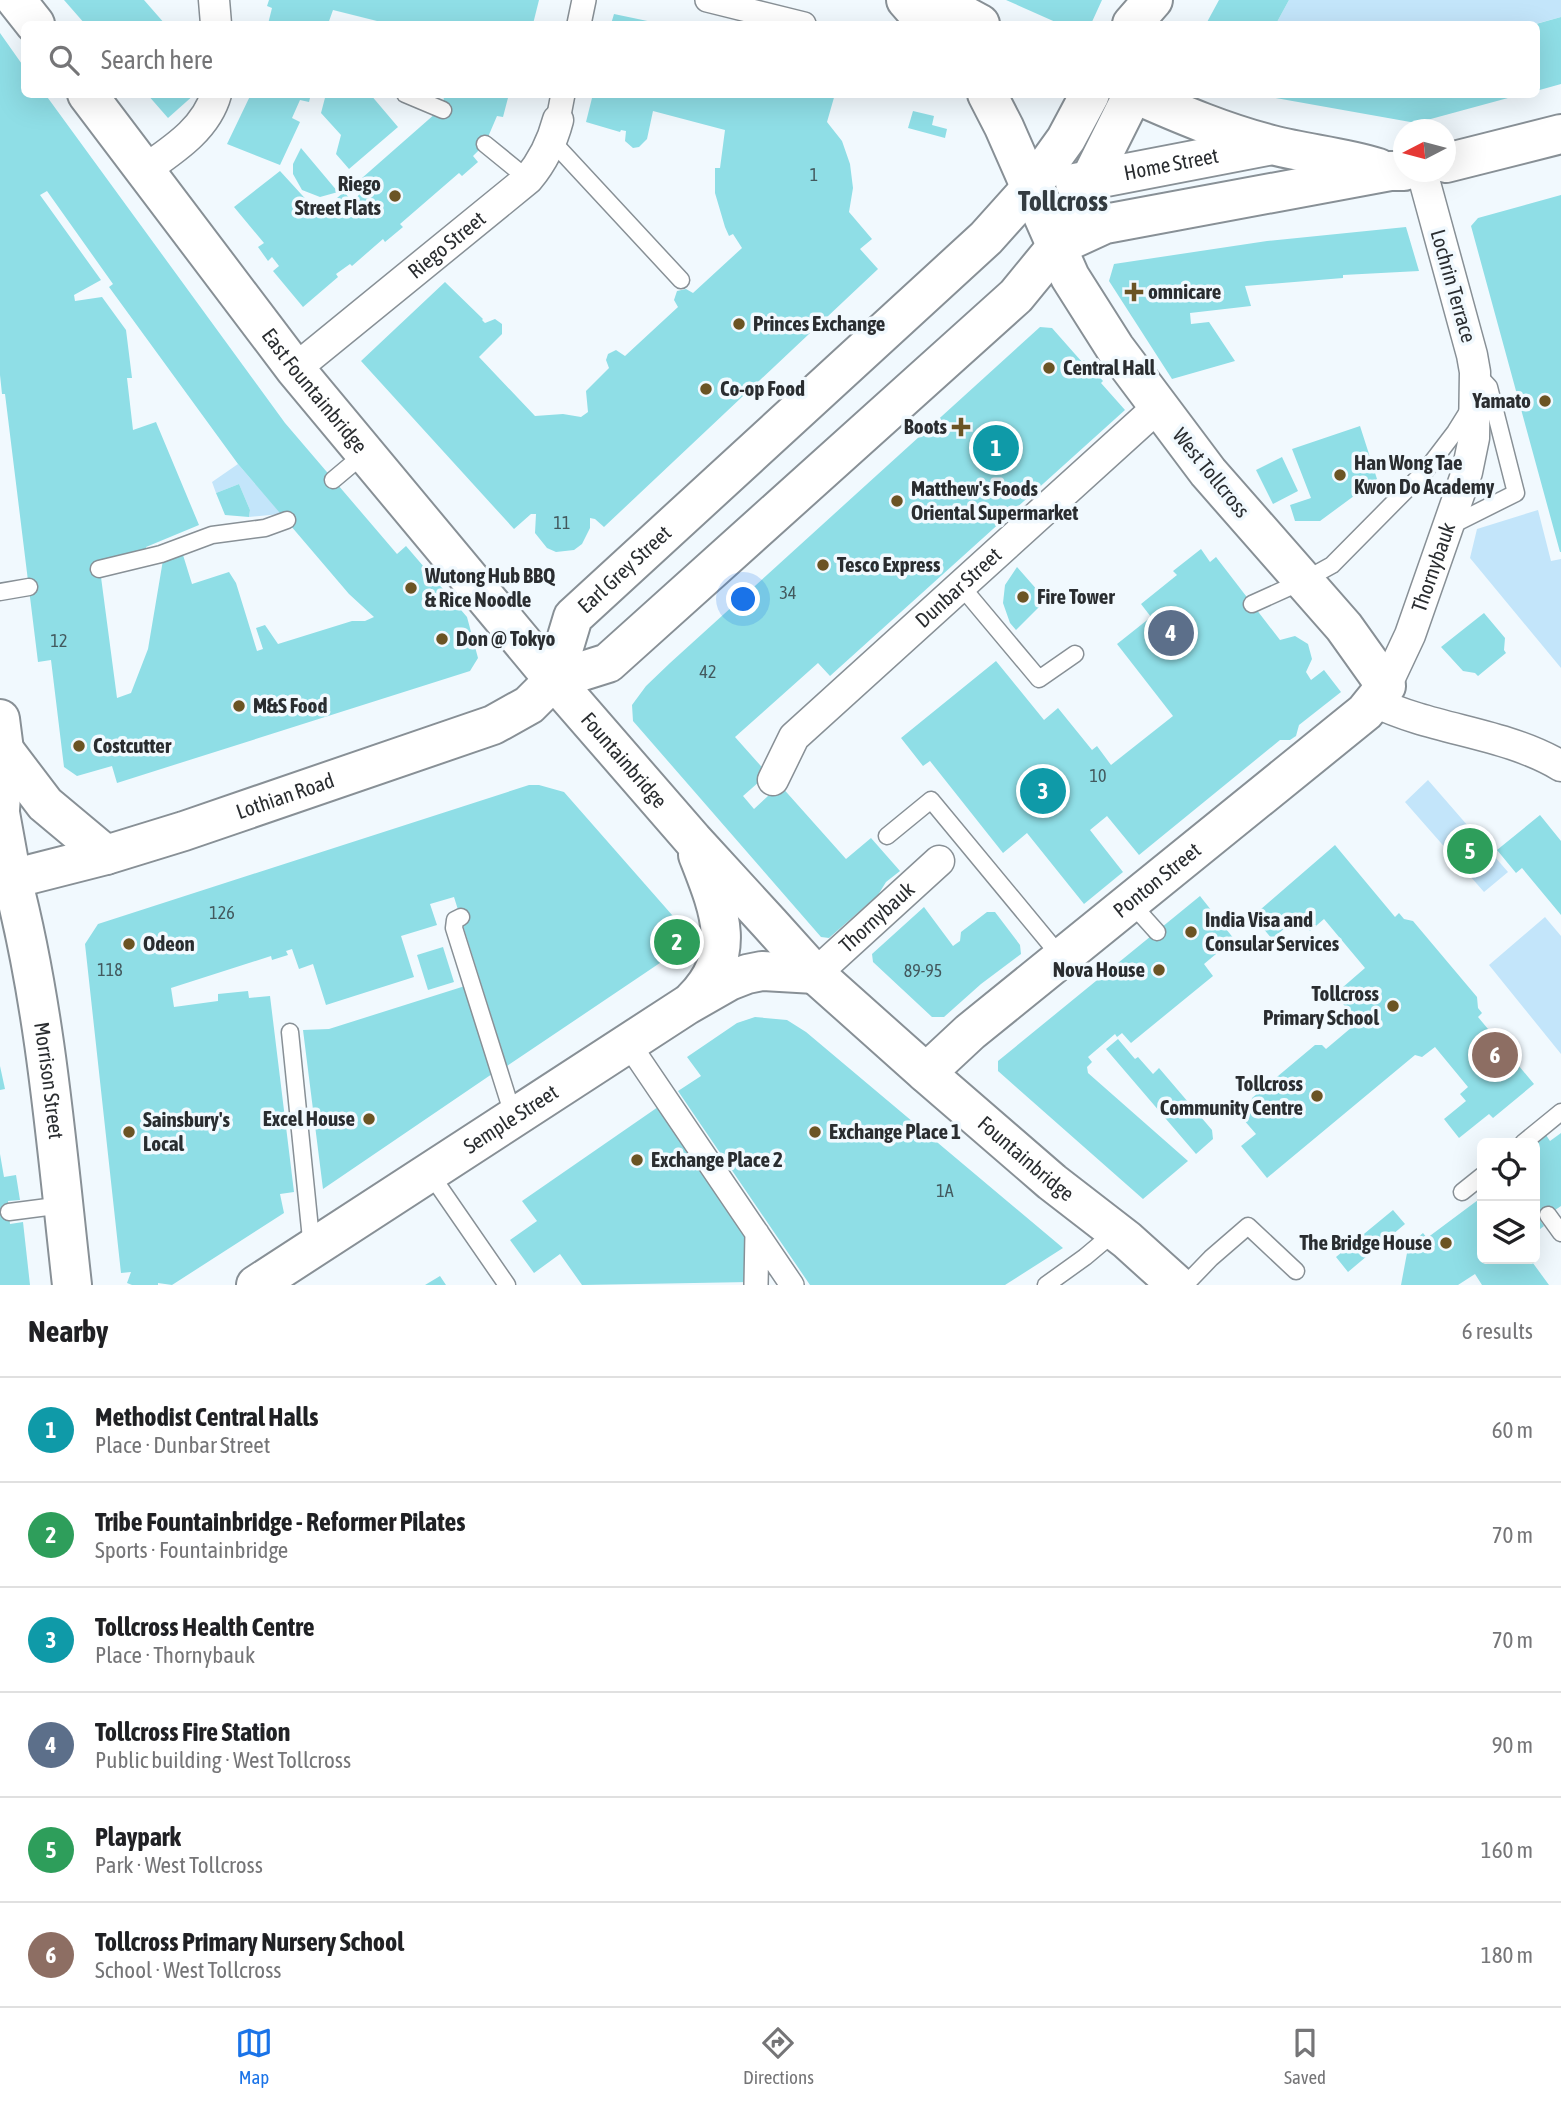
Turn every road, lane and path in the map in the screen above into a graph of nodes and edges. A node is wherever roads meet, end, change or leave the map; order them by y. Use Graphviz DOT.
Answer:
graph roads {
  1 [pos="16,0"];
  2 [pos="214,0"];
  3 [pos="584,0"];
  4 [pos="707,0"];
  5 [pos="906,0"];
  6 [pos="936,0"];
  7 [pos="1153,0"];
  8 [pos="1167,0"];
  9 [pos="32,21"];
  10 [pos="216,21"];
  11 [pos="580,21"];
  12 [pos="792,21"];
  13 [pos="924,21"];
  14 [pos="974,21"];
  15 [pos="1135,21"];
  16 [pos="1161,21"];
  17 [pos="90,98"];
  18 [pos="214,98"];
  19 [pos="414,98"];
  20 [pos="989,98"];
  21 [pos="1088,98"];
  22 [pos="1132,98"];
  23 [pos="1144,98"];
  24 [pos="443,110"];
  25 [pos="558,119"];
  26 [pos="1561,134"];
  27 [pos="485,144"];
  28 [pos="1273,145"];
  29 [pos="1456,160"];
  30 [pos="1393,168"];
  31 [pos="143,171"];
  32 [pos="1393,173"];
  33 [pos="528,179"];
  34 [pos="1092,181"];
  35 [pos="1409,182"];
  36 [pos="1030,189"];
  37 [pos="1078,230"];
  38 [pos="681,280"];
  39 [pos="295,369"];
  40 [pos="1475,372"];
  41 [pos="1473,403"];
  42 [pos="1158,407"];
  43 [pos="364,454"];
  44 [pos="333,480"];
  45 [pos="287,520"];
  46 [pos="1448,527"];
  47 [pos="99,569"];
  48 [pos="1303,581"];
  49 [pos="961,586"];
  50 [pos="29,587"];
  51 [pos="0,592"];
  52 [pos="1252,604"];
  53 [pos="1075,654"];
  54 [pos="554,680"];
  55 [pos="1381,694"];
  56 [pos="2,734"];
  57 [pos="1561,766"];
  58 [pos="773,780"];
  59 [pos="0,811"];
  60 [pos="887,836"];
  61 [pos="693,840"];
  62 [pos="106,855"];
  63 [pos="939,862"];
  64 [pos="6,880"];
  65 [pos="1130,902"];
  66 [pos="461,917"];
  67 [pos="1157,932"];
  68 [pos="1061,957"];
  69 [pos="815,974"];
  70 [pos="687,1005"];
  71 [pos="290,1032"];
  72 [pos="628,1044"];
  73 [pos="926,1073"];
  74 [pos="1561,1112"];
  75 [pos="514,1118"];
  76 [pos="1529,1138"];
  77 [pos="429,1172"];
  78 [pos="1477,1180"];
  79 [pos="1462,1192"];
  80 [pos="63,1205"];
  81 [pos="9,1212"];
  82 [pos="1548,1215"];
  83 [pos="1116,1231"];
  84 [pos="757,1233"];
  85 [pos="1561,1233"];
  86 [pos="312,1249"];
  87 [pos="1296,1271"];
  88 [pos="72,1285"];
  89 [pos="256,1285"];
  90 [pos="507,1285"];
  91 [pos="756,1285"];
  92 [pos="792,1285"];
  93 [pos="1046,1285"];
  94 [pos="1177,1285"];
  95 [pos="1185,1285"];
  1 -- 9 [label="street"];
  2 -- 10 [label="street"];
  3 -- 11 [label="street"];
  4 -- 12 [label="street"];
  5 -- 13 [label="street"];
  6 -- 14 [label="street"];
  7 -- 15 [label="street"];
  8 -- 16 [label="street"];
  17 -- 31 [label="street, East Fountainbridge"];
  18 -- 31 [label="street"];
  19 -- 24 [label="lane"];
  20 -- 36 [label="street, West Tollcross"];
  21 -- 36 [label="street, Earl Grey Street"];
  22 -- 34 [label="street"];
  23 -- 28 [label="street, Home Street"];
  25 -- 33 [label="street, Riego Street"];
  25 -- 38 [label="lane"];
  26 -- 29 [label="street"];
  27 -- 33 [label="lane"];
  28 -- 30 [label="street, Home Street"];
  28 -- 34 [label="street, Home Street"];
  31 -- 39 [label="street, East Fountainbridge"];
  32 -- 37 [label="street"];
  33 -- 39 [label="street, Riego Street"];
  34 -- 36 [label="street, Home Street"];
  34 -- 37 [label="street"];
  35 -- 40 [label="street, Lochrin Terrace"];
  36 -- 37 [label="street, West Tollcross"];
  36 -- 54 [label="street, Earl Grey Street"];
  37 -- 42 [label="street, West Tollcross"];
  37 -- 54 [label="street"];
  39 -- 43 [label="street, East Fountainbridge"];
  40 -- 41 [label="street, Lochrin Terrace"];
  40 -- 46 [label="lane"];
  41 -- 46 [label="street, Thornybauk"];
  41 -- 48 [label="lane"];
  42 -- 48 [label="street, West Tollcross"];
  42 -- 49 [label="street, Dunbar Street"];
  43 -- 44 [label="lane"];
  43 -- 54 [label="street, East Fountainbridge"];
  45 -- 47 [label="lane"];
  46 -- 55 [label="street, Thornybauk"];
  48 -- 52 [label="lane"];
  48 -- 55 [label="street, West Tollcross"];
  49 -- 53 [label="lane"];
  49 -- 58 [label="street, Dunbar Street"];
  50 -- 51 [label="lane"];
  54 -- 61 [label="street, Fountainbridge"];
  54 -- 62 [label="street, Lothian Road"];
  55 -- 57 [label="street"];
  55 -- 65 [label="street, Ponton Street"];
  56 -- 59 [label="street, Morrison Street"];
  56 -- 62 [label="street"];
  59 -- 64 [label="street, Morrison Street"];
  60 -- 68 [label="lane"];
  61 -- 69 [label="street, Fountainbridge"];
  61 -- 70 [label="street, Fountainbridge"];
  62 -- 64 [label="street, Lothian Road"];
  63 -- 69 [label="street, Thornybauk"];
  64 -- 80 [label="street, Morrison Street"];
  65 -- 67 [label="lane"];
  65 -- 68 [label="street, Ponton Street"];
  66 -- 75 [label="lane"];
  68 -- 73 [label="street, Ponton Street"];
  69 -- 70 [label="street, Semple Street"];
  69 -- 73 [label="street, Fountainbridge"];
  70 -- 72 [label="street, Semple Street"];
  71 -- 86 [label="lane"];
  72 -- 75 [label="street, Semple Street"];
  72 -- 84 [label="street"];
  73 -- 83 [label="street, Fountainbridge"];
  74 -- 76 [label="lane"];
  75 -- 77 [label="street, Semple Street"];
  77 -- 86 [label="street, Semple Street"];
  77 -- 90 [label="lane"];
  78 -- 79 [label="lane"];
  80 -- 81 [label="lane"];
  80 -- 88 [label="street, Morrison Street"];
  82 -- 85 [label="lane"];
  83 -- 93 [label="lane"];
  83 -- 94 [label="street, Fountainbridge"];
  84 -- 91 [label="street"];
  84 -- 92 [label="street"];
  86 -- 89 [label="street, Semple Street"];
  87 -- 95 [label="lane"];
}
